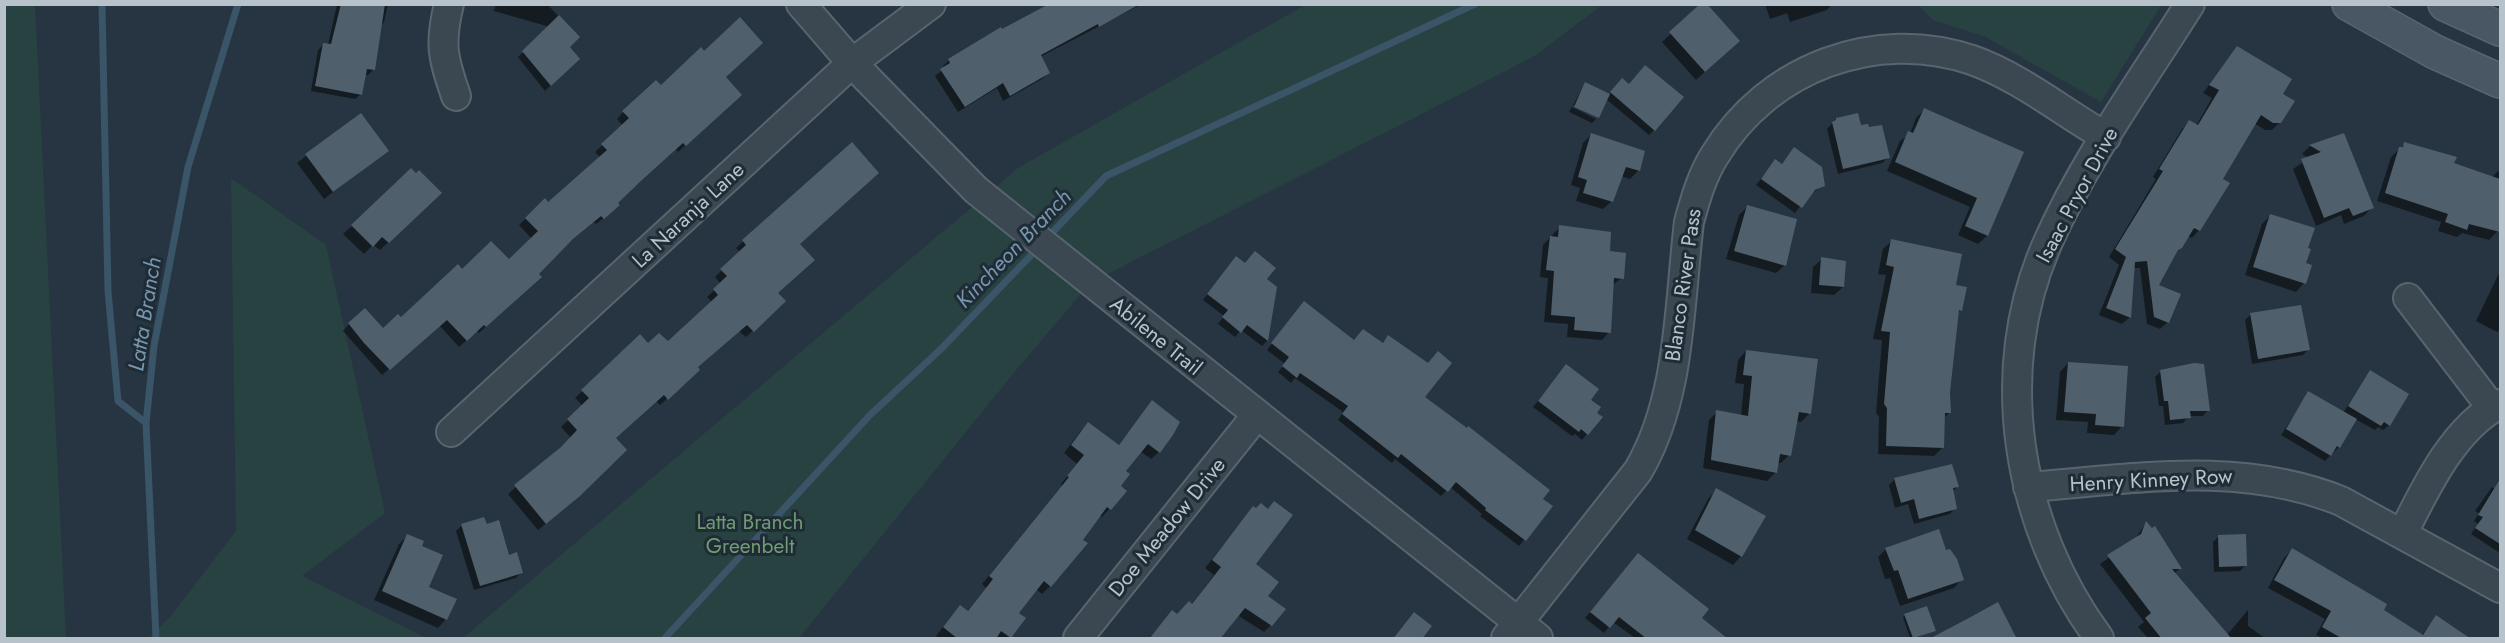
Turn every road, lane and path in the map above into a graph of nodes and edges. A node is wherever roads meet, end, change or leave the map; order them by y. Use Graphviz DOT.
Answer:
graph roads {
  1 [pos="449,4"];
  2 [pos="801,4"];
  3 [pos="931,4"];
  4 [pos="2190,4"];
  5 [pos="2349,4"];
  6 [pos="2445,4"];
  7 [pos="2500,29"];
  8 [pos="852,63"];
  9 [pos="2500,81"];
  10 [pos="456,96"];
  11 [pos="2106,137"];
  12 [pos="2408,298"];
  13 [pos="2496,406"];
  14 [pos="1256,416"];
  15 [pos="451,432"];
  16 [pos="2028,487"];
  17 [pos="2403,533"];
  18 [pos="2500,588"];
  19 [pos="1521,634"];
  20 [pos="1078,639"];
  21 [pos="2099,639"];
  1 -- 10 [label="street"];
  2 -- 8 [label="street, Abilene Trail"];
  3 -- 8 [label="street, La Naranja Lane"];
  4 -- 11 [label="street, Isaac Pryor Drive"];
  5 -- 9 [label="main road"];
  6 -- 7 [label="main road"];
  8 -- 14 [label="street, Abilene Trail"];
  8 -- 15 [label="street, La Naranja Lane"];
  11 -- 16 [label="street, Isaac Pryor Drive"];
  11 -- 19 [label="street, Blanco River Pass"];
  12 -- 13 [label="street"];
  13 -- 17 [label="street"];
  14 -- 19 [label="street, Abilene Trail"];
  14 -- 20 [label="street, Doe Meadow Drive"];
  16 -- 17 [label="street, Henry Kinney Row"];
  16 -- 21 [label="street, Isaac Pryor Drive"];
  17 -- 18 [label="street, Henry Kinney Row"];
}
